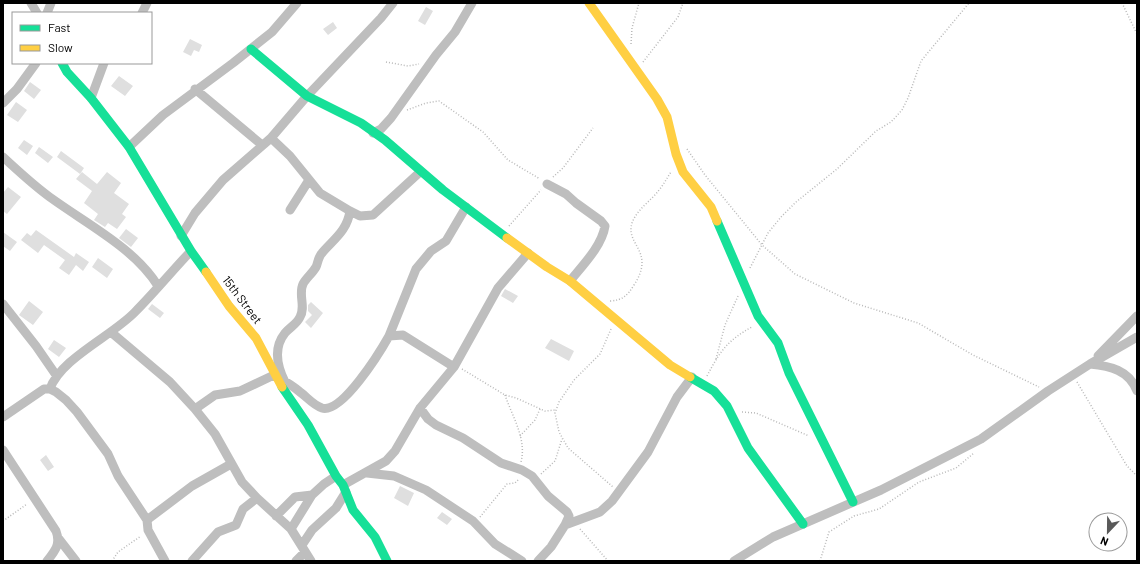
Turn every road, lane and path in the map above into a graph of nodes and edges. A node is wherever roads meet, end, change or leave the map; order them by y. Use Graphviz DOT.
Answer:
graph roads {
  1 [pos="31,3"];
  2 [pos="52,3"];
  3 [pos="147,3"];
  4 [pos="297,3"];
  5 [pos="392,3"];
  6 [pos="472,3"];
  7 [pos="589,3"];
  8 [pos="639,3"];
  9 [pos="683,3"];
  10 [pos="969,3"];
  11 [pos="1122,3"];
  12 [pos="36,12"];
  13 [pos="48,12"];
  14 [pos="142,12"];
  15 [pos="1137,34"];
  16 [pos="251,49"];
  17 [pos="630,59"];
  18 [pos="432,60"];
  19 [pos="386,62"];
  20 [pos="35,64"];
  21 [pos="63,64"];
  22 [pos="104,64"];
  23 [pos="637,70"];
  24 [pos="195,89"];
  25 [pos="307,96"];
  26 [pos="90,98"];
  27 [pos="3,103"];
  28 [pos="391,118"];
  29 [pos="373,133"];
  30 [pos="271,138"];
  31 [pos="262,145"];
  32 [pos="685,146"];
  33 [pos="128,147"];
  34 [pos="3,156"];
  35 [pos="679,163"];
  36 [pos="420,172"];
  37 [pos="309,180"];
  38 [pos="547,184"];
  39 [pos="466,207"];
  40 [pos="290,210"];
  41 [pos="350,211"];
  42 [pos="181,236"];
  43 [pos="762,245"];
  44 [pos="191,251"];
  45 [pos="528,254"];
  46 [pos="749,270"];
  47 [pos="570,281"];
  48 [pos="744,284"];
  49 [pos="158,286"];
  50 [pos="596,302"];
  51 [pos="3,304"];
  52 [pos="1137,316"];
  53 [pos="615,320"];
  54 [pos="761,322"];
  55 [pos="112,333"];
  56 [pos="389,336"];
  57 [pos="1137,337"];
  58 [pos="716,359"];
  59 [pos="1090,364"];
  60 [pos="455,366"];
  61 [pos="56,376"];
  62 [pos="274,376"];
  63 [pos="1073,376"];
  64 [pos="692,377"];
  65 [pos="285,382"];
  66 [pos="1135,382"];
  67 [pos="703,383"];
  68 [pos="50,389"];
  69 [pos="1048,391"];
  70 [pos="1137,391"];
  71 [pos="505,395"];
  72 [pos="420,408"];
  73 [pos="195,409"];
  74 [pos="540,409"];
  75 [pos="556,410"];
  76 [pos="730,412"];
  77 [pos="3,417"];
  78 [pos="820,434"];
  79 [pos="520,436"];
  80 [pos="562,439"];
  81 [pos="3,450"];
  82 [pos="977,451"];
  83 [pos="231,464"];
  84 [pos="518,469"];
  85 [pos="367,473"];
  86 [pos="529,475"];
  87 [pos="336,476"];
  88 [pos="1137,476"];
  89 [pos="344,488"];
  90 [pos="618,492"];
  91 [pos="312,495"];
  92 [pos="257,498"];
  93 [pos="35,500"];
  94 [pos="852,502"];
  95 [pos="276,516"];
  96 [pos="147,520"];
  97 [pos="3,521"];
  98 [pos="473,521"];
  99 [pos="568,523"];
  100 [pos="803,524"];
  101 [pos="148,530"];
  102 [pos="291,530"];
  103 [pos="59,540"];
  104 [pos="304,548"];
  105 [pos="46,561"];
  106 [pos="76,561"];
  107 [pos="112,561"];
  108 [pos="164,561"];
  109 [pos="192,561"];
  110 [pos="296,561"];
  111 [pos="311,561"];
  112 [pos="387,561"];
  113 [pos="522,561"];
  114 [pos="538,561"];
  115 [pos="608,561"];
  116 [pos="734,561"];
  117 [pos="820,561"];
  1 -- 12 [label="street"];
  2 -- 13 [label="street"];
  3 -- 14 [label="street"];
  4 -- 16 [label="street"];
  5 -- 25 [label="street"];
  6 -- 18 [label="street"];
  7 -- 17 [label="street"];
  8 -- 17 [label="path"];
  9 -- 23 [label="path"];
  10 -- 43 [label="path"];
  11 -- 15 [label="path"];
  16 -- 24 [label="street"];
  16 -- 25 [label="street"];
  17 -- 23 [label="street"];
  18 -- 19 [label="path"];
  18 -- 28 [label="street"];
  20 -- 27 [label="street"];
  21 -- 26 [label="street, 15th Street"];
  22 -- 26 [label="street"];
  23 -- 35 [label="street"];
  24 -- 31 [label="street"];
  24 -- 33 [label="street"];
  25 -- 29 [label="street"];
  25 -- 30 [label="street"];
  26 -- 33 [label="street, 15th Street"];
  28 -- 29 [label="street"];
  28 -- 38 [label="path"];
  29 -- 36 [label="street"];
  30 -- 31 [label="street"];
  30 -- 37 [label="street"];
  31 -- 42 [label="street"];
  32 -- 43 [label="path"];
  33 -- 42 [label="street, 15th Street"];
  34 -- 49 [label="street"];
  35 -- 48 [label="street"];
  35 -- 50 [label="path"];
  36 -- 39 [label="street"];
  36 -- 41 [label="street"];
  37 -- 40 [label="street"];
  37 -- 41 [label="street"];
  38 -- 47 [label="street"];
  39 -- 45 [label="street"];
  39 -- 56 [label="street"];
  41 -- 65 [label="street"];
  42 -- 44 [label="street, 15th Street"];
  43 -- 46 [label="path"];
  43 -- 69 [label="path"];
  44 -- 49 [label="street"];
  44 -- 62 [label="street, 15th Street"];
  45 -- 47 [label="street"];
  45 -- 60 [label="street"];
  47 -- 50 [label="street"];
  48 -- 54 [label="street"];
  48 -- 58 [label="path"];
  49 -- 55 [label="street"];
  50 -- 53 [label="street"];
  51 -- 61 [label="street"];
  52 -- 59 [label="street"];
  53 -- 64 [label="street"];
  53 -- 75 [label="path"];
  54 -- 58 [label="path"];
  54 -- 78 [label="street"];
  55 -- 61 [label="street"];
  55 -- 73 [label="street"];
  56 -- 60 [label="street"];
  56 -- 65 [label="street"];
  57 -- 59 [label="street"];
  58 -- 67 [label="path"];
  59 -- 63 [label="street"];
  59 -- 66 [label="street"];
  60 -- 71 [label="path"];
  60 -- 72 [label="street"];
  61 -- 68 [label="street"];
  62 -- 65 [label="street"];
  62 -- 73 [label="street"];
  62 -- 87 [label="street, 15th Street"];
  63 -- 69 [label="street"];
  63 -- 88 [label="path"];
  64 -- 67 [label="street"];
  64 -- 90 [label="street"];
  66 -- 70 [label="street"];
  67 -- 76 [label="street"];
  68 -- 77 [label="street"];
  68 -- 96 [label="street"];
  69 -- 94 [label="street"];
  71 -- 74 [label="path"];
  71 -- 79 [label="path"];
  72 -- 84 [label="street"];
  72 -- 85 [label="street"];
  73 -- 83 [label="street"];
  74 -- 75 [label="path"];
  74 -- 79 [label="path"];
  75 -- 80 [label="path"];
  76 -- 78 [label="path"];
  76 -- 100 [label="street"];
  78 -- 94 [label="street"];
  79 -- 84 [label="path"];
  80 -- 86 [label="path"];
  80 -- 90 [label="path"];
  81 -- 93 [label="street"];
  82 -- 117 [label="path"];
  83 -- 92 [label="street"];
  83 -- 96 [label="street"];
  84 -- 86 [label="street"];
  85 -- 89 [label="street"];
  85 -- 98 [label="street"];
  86 -- 98 [label="path"];
  86 -- 99 [label="street"];
  87 -- 89 [label="street, 15th Street"];
  87 -- 91 [label="street"];
  89 -- 104 [label="street"];
  89 -- 112 [label="street, 15th Street"];
  90 -- 99 [label="street"];
  91 -- 95 [label="street"];
  91 -- 102 [label="street"];
  92 -- 95 [label="street"];
  92 -- 109 [label="street"];
  93 -- 97 [label="path"];
  93 -- 103 [label="street"];
  94 -- 100 [label="street"];
  95 -- 102 [label="street"];
  96 -- 101 [label="street"];
  98 -- 113 [label="street"];
  99 -- 114 [label="street"];
  99 -- 115 [label="path"];
  100 -- 116 [label="street"];
  101 -- 107 [label="path"];
  101 -- 108 [label="street"];
  102 -- 104 [label="street"];
  103 -- 105 [label="street"];
  103 -- 106 [label="street"];
  104 -- 110 [label="street"];
  104 -- 111 [label="street"];
}
